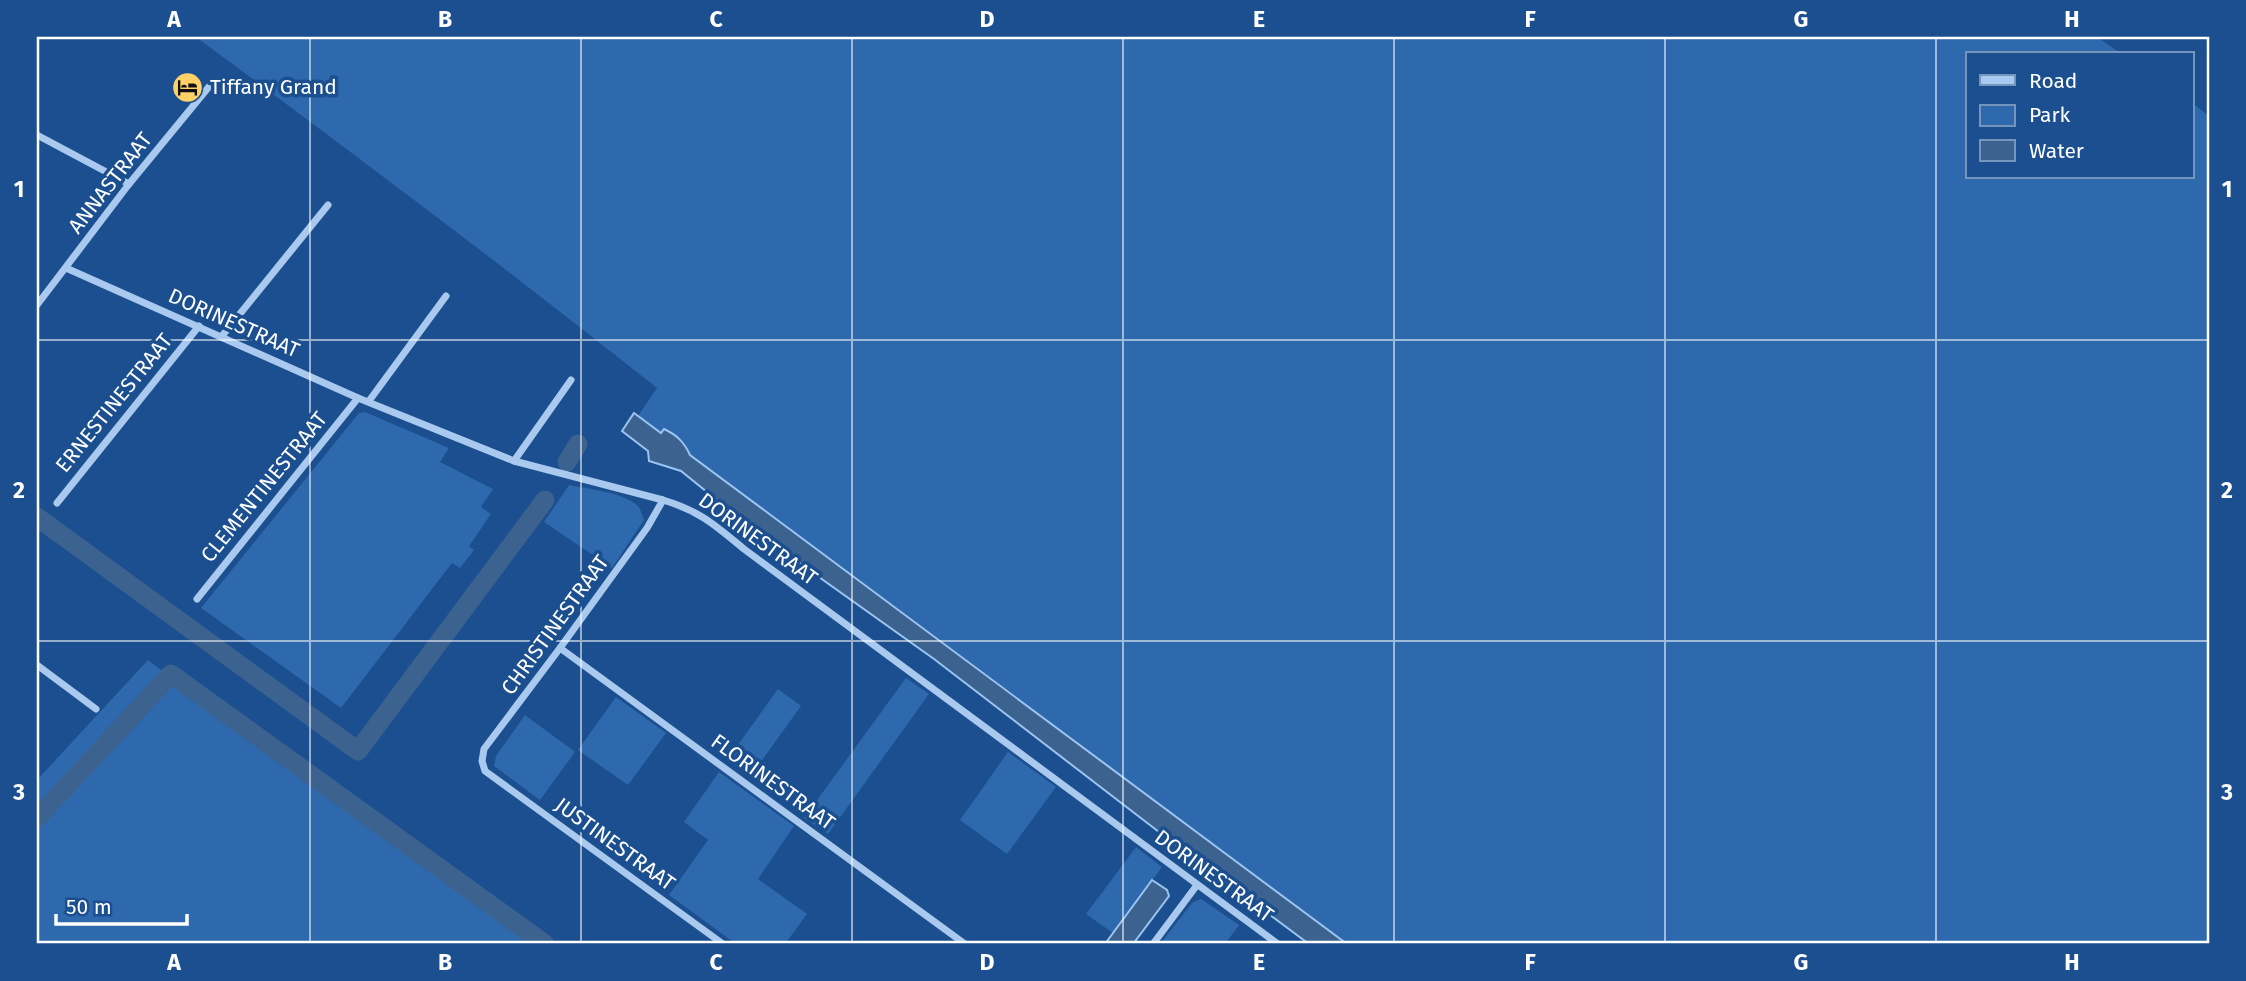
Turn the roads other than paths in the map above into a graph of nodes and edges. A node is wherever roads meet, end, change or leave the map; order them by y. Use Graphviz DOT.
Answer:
graph roads {
  1 [pos="212,83"];
  2 [pos="37,135"];
  3 [pos="129,184"];
  4 [pos="328,205"];
  5 [pos="66,268"];
  6 [pos="446,296"];
  7 [pos="37,304"];
  8 [pos="199,326"];
  9 [pos="222,336"];
  10 [pos="571,380"];
  11 [pos="358,398"];
  12 [pos="369,401"];
  13 [pos="514,461"];
  14 [pos="663,500"];
  15 [pos="57,503"];
  16 [pos="197,599"];
  17 [pos="561,648"];
  18 [pos="37,666"];
  19 [pos="96,709"];
  20 [pos="485,771"];
  21 [pos="1197,885"];
  22 [pos="723,944"];
  23 [pos="965,944"];
  24 [pos="1153,944"];
  25 [pos="1278,944"];
  1 -- 3 [label="street, ANNASTRAAT"];
  2 -- 3 [label="street"];
  3 -- 5 [label="street, ANNASTRAAT"];
  4 -- 9 [label="street"];
  5 -- 7 [label="street, ANNASTRAAT"];
  5 -- 8 [label="street, DORINESTRAAT"];
  6 -- 12 [label="street"];
  8 -- 9 [label="street, DORINESTRAAT"];
  8 -- 15 [label="street, ERNESTINESTRAAT"];
  9 -- 11 [label="street, DORINESTRAAT"];
  10 -- 13 [label="street"];
  11 -- 12 [label="street, DORINESTRAAT"];
  11 -- 16 [label="street, CLEMENTINESTRAAT"];
  12 -- 13 [label="street, DORINESTRAAT"];
  13 -- 14 [label="street, DORINESTRAAT"];
  14 -- 17 [label="street, CHRISTINESTRAAT"];
  14 -- 21 [label="street, DORINESTRAAT"];
  17 -- 20 [label="street, CHRISTINESTRAAT"];
  17 -- 23 [label="street, FLORINESTRAAT"];
  18 -- 19 [label="street"];
  20 -- 22 [label="street, JUSTINESTRAAT"];
  21 -- 24 [label="street"];
  21 -- 25 [label="street, DORINESTRAAT"];
}
